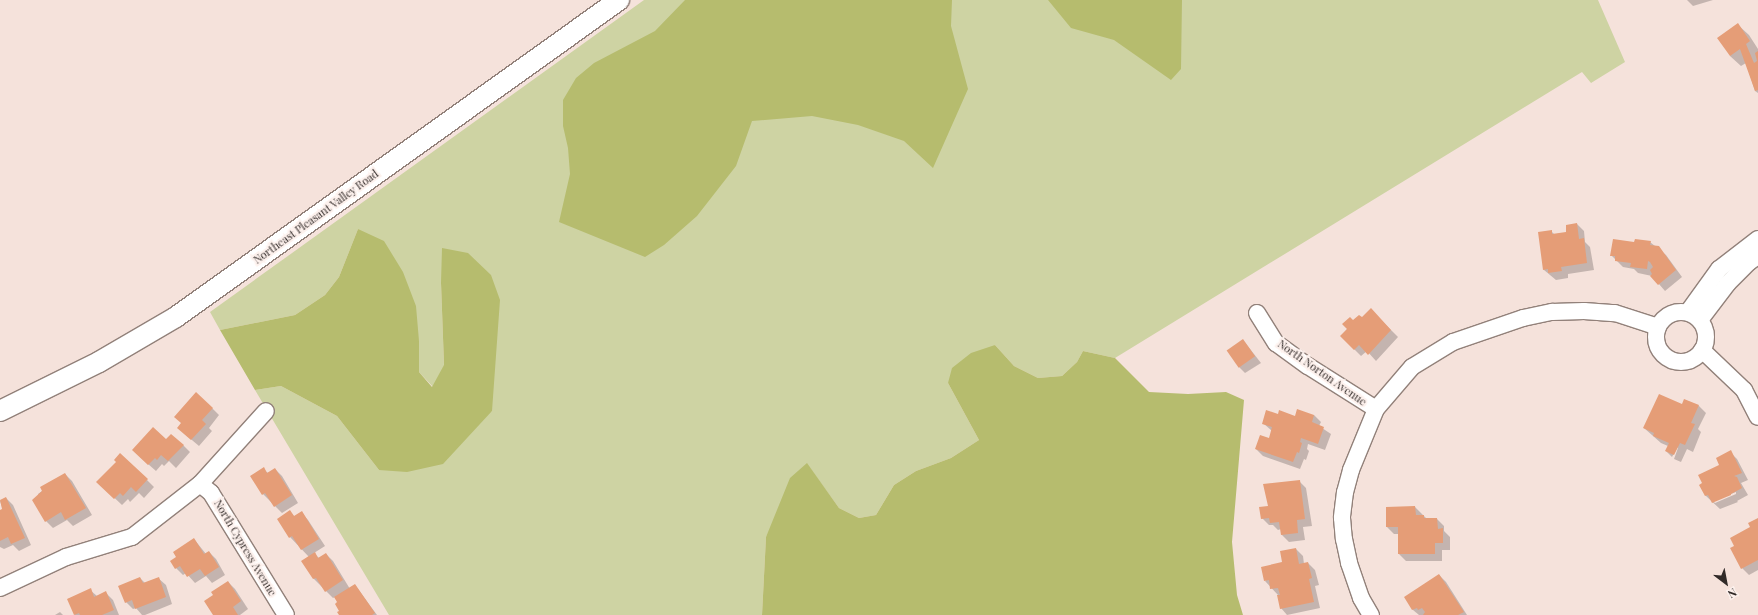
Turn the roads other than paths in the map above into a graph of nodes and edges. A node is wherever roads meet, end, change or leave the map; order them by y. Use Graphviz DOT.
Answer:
graph roads {
  1 [pos="619,0"];
  2 [pos="1758,239"];
  3 [pos="1758,256"];
  4 [pos="1257,313"];
  5 [pos="1694,316"];
  6 [pos="1658,327"];
  7 [pos="1702,350"];
  8 [pos="1376,409"];
  9 [pos="0,411"];
  10 [pos="266,411"];
  11 [pos="1758,417"];
  12 [pos="200,484"];
  13 [pos="0,588"];
  14 [pos="286,615"];
  15 [pos="1371,615"];
  1 -- 9 [label="street, Northeast Pleasant Valley Road"];
  2 -- 5 [label="street"];
  3 -- 5 [label="street"];
  4 -- 8 [label="street, North Norton Avenue"];
  5 -- 6 [label="street"];
  5 -- 7 [label="street"];
  6 -- 7 [label="street"];
  6 -- 8 [label="street"];
  7 -- 11 [label="street"];
  8 -- 15 [label="street, North Norton Avenue"];
  10 -- 12 [label="street"];
  12 -- 13 [label="street"];
  12 -- 14 [label="street, North Cypress Avenue"];
}
